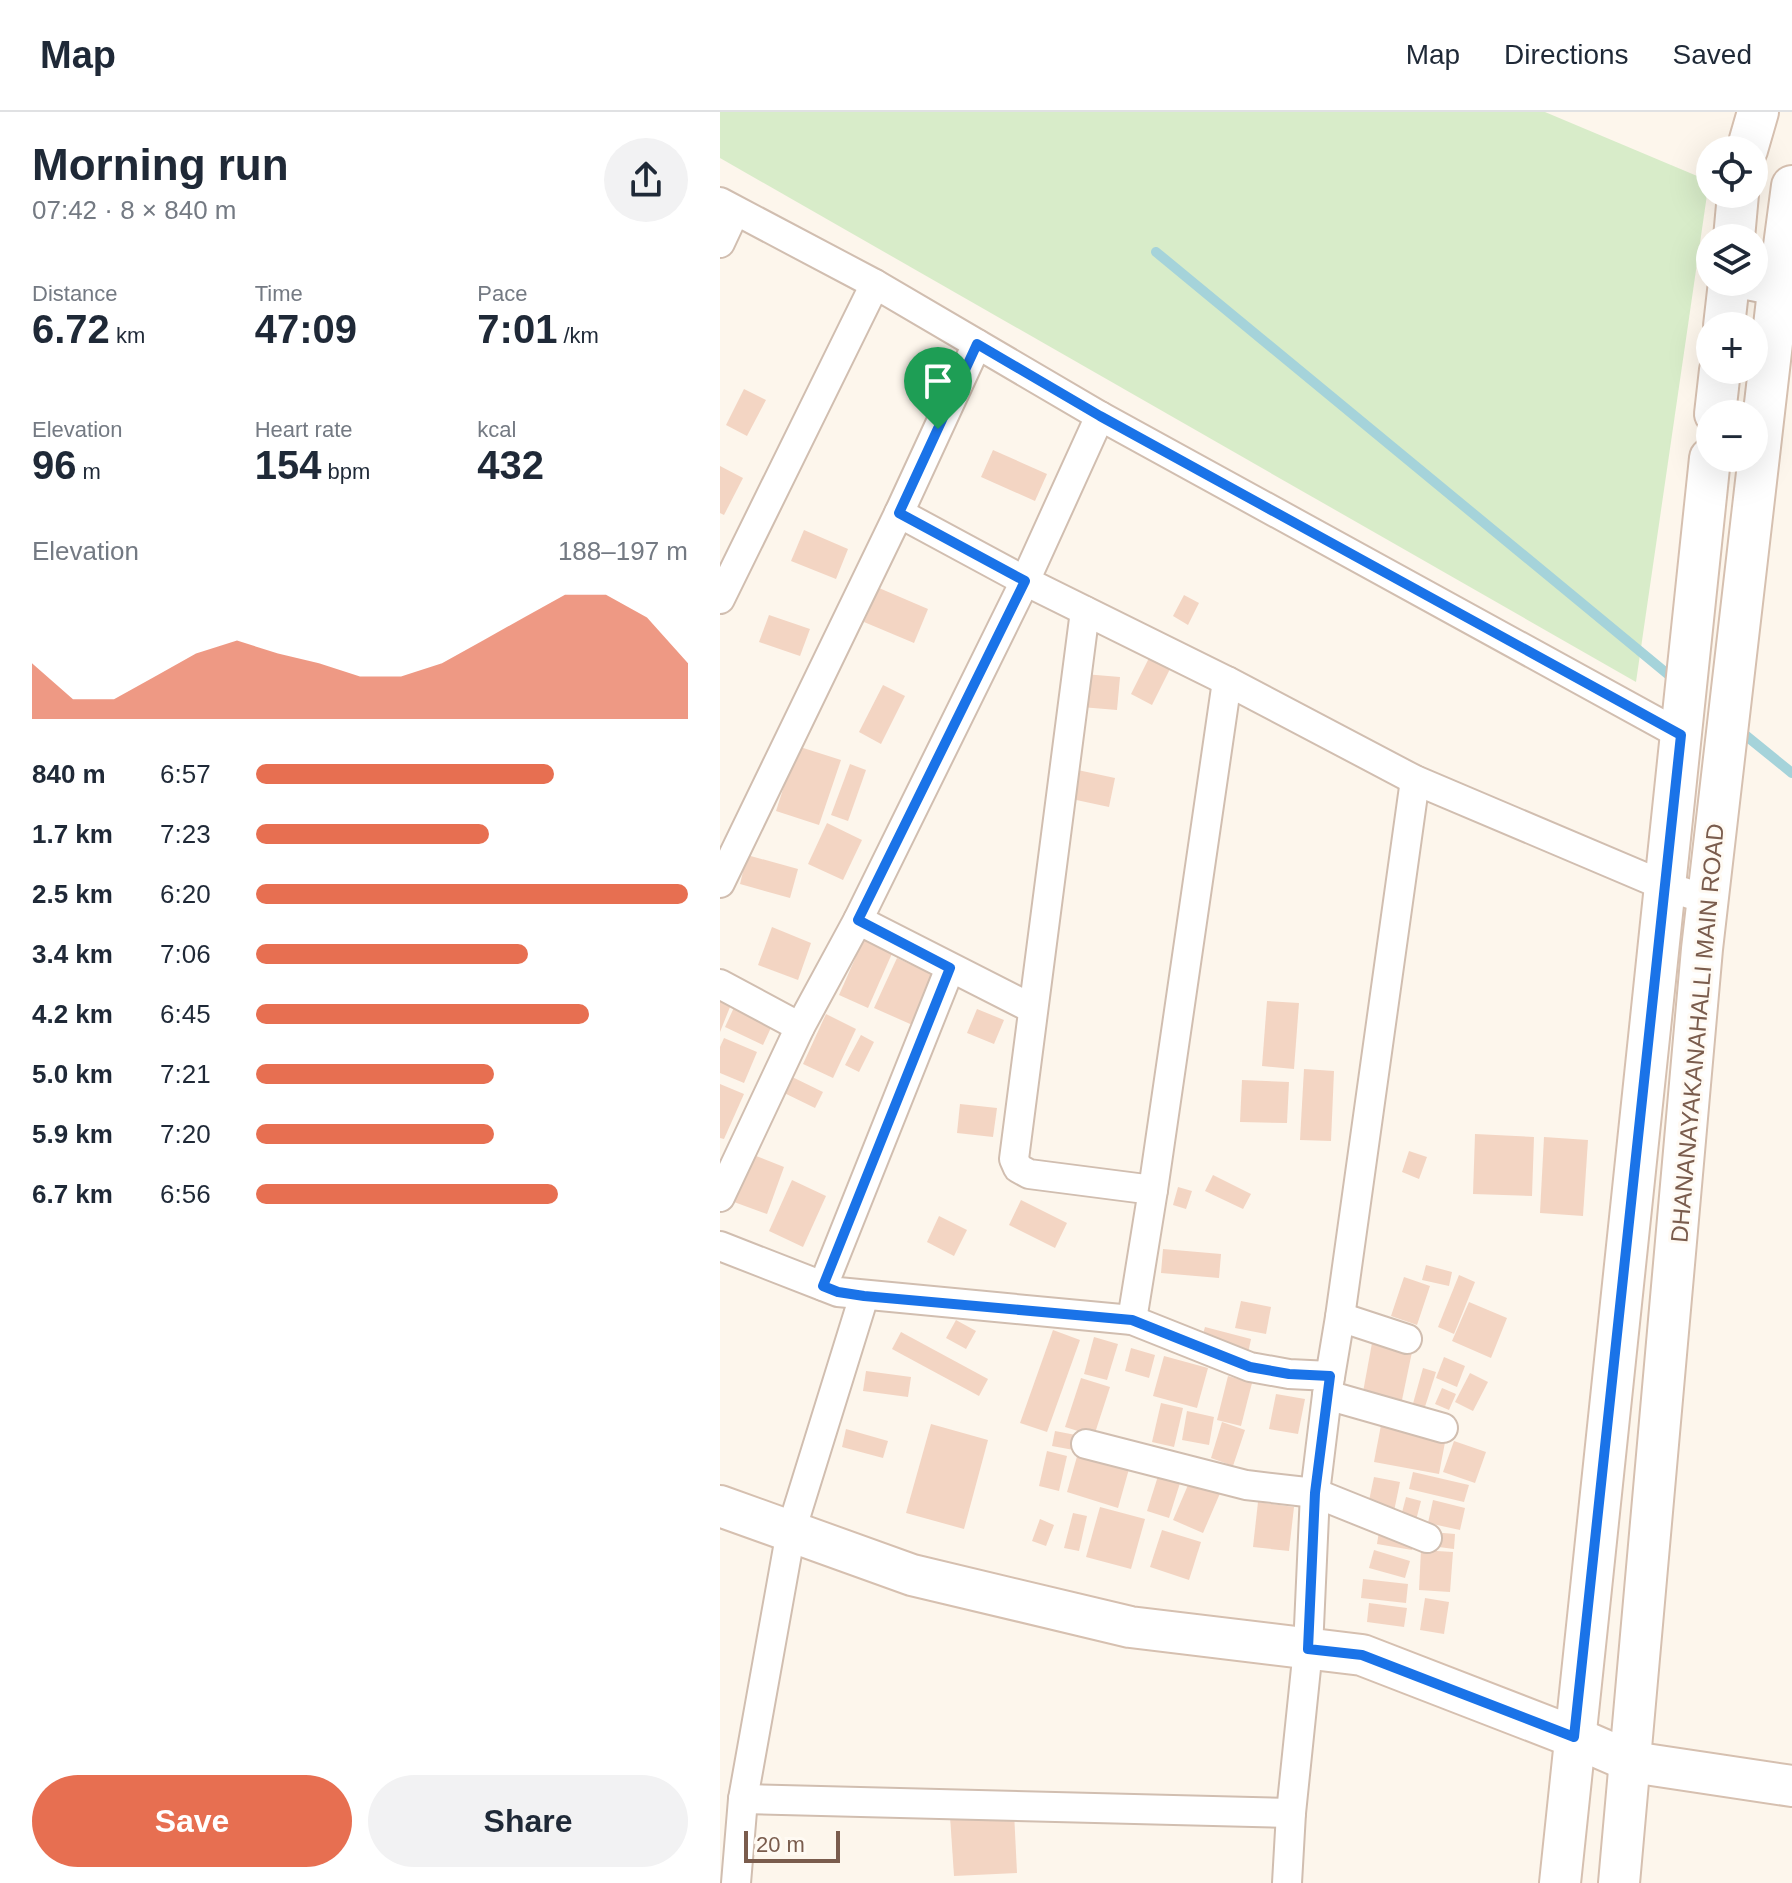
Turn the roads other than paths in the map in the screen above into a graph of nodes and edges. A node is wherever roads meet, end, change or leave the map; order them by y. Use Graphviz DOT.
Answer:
graph roads {
  1 [pos="1758,112"];
  2 [pos="1751,136"];
  3 [pos="1792,186"];
  4 [pos="728,207"];
  5 [pos="720,243"];
  6 [pos="875,284"];
  7 [pos="1785,292"];
  8 [pos="977,344"];
  9 [pos="1100,416"];
  10 [pos="1709,472"];
  11 [pos="899,513"];
  12 [pos="1025,581"];
  13 [pos="720,599"];
  14 [pos="1085,611"];
  15 [pos="1227,681"];
  16 [pos="1684,704"];
  17 [pos="1415,780"];
  18 [pos="720,883"];
  19 [pos="1665,886"];
  20 [pos="1708,900"];
  21 [pos="858,920"];
  22 [pos="950,968"];
  23 [pos="720,984"];
  24 [pos="1033,1009"];
  25 [pos="800,1027"];
  26 [pos="1153,1190"];
  27 [pos="720,1197"];
  28 [pos="720,1246"];
  29 [pos="823,1286"];
  30 [pos="864,1296"];
  31 [pos="1340,1317"];
  32 [pos="1132,1320"];
  33 [pos="1407,1339"];
  34 [pos="1329,1385"];
  35 [pos="1443,1428"];
  36 [pos="1086,1444"];
  37 [pos="1315,1493"];
  38 [pos="720,1506"];
  39 [pos="791,1531"];
  40 [pos="1427,1538"];
  41 [pos="1308,1649"];
  42 [pos="1574,1737"];
  43 [pos="1632,1762"];
  44 [pos="1792,1786"];
  45 [pos="743,1799"];
  46 [pos="1291,1813"];
  47 [pos="736,1883"];
  48 [pos="1287,1883"];
  49 [pos="1560,1883"];
  50 [pos="1619,1883"];
  1 -- 2 [label="street"];
  3 -- 7 [label="street, DHANANAYAKANAHALLI MAIN ROAD"];
  4 -- 5 [label="street"];
  4 -- 6 [label="street"];
  6 -- 8 [label="street"];
  6 -- 13 [label="street"];
  7 -- 20 [label="street, DHANANAYAKANAHALLI MAIN ROAD"];
  8 -- 9 [label="street"];
  8 -- 11 [label="street"];
  9 -- 12 [label="street"];
  9 -- 16 [label="street"];
  10 -- 16 [label="street, DHANANAYAKANAHALLI MAIN ROAD"];
  11 -- 12 [label="street"];
  11 -- 18 [label="street"];
  12 -- 14 [label="street"];
  12 -- 21 [label="street"];
  14 -- 15 [label="street"];
  14 -- 24 [label="street"];
  15 -- 17 [label="street"];
  15 -- 26 [label="street"];
  16 -- 19 [label="street, DHANANAYAKANAHALLI MAIN ROAD"];
  17 -- 19 [label="street"];
  17 -- 31 [label="street"];
  19 -- 20 [label="street"];
  19 -- 42 [label="street, DHANANAYAKANAHALLI MAIN ROAD"];
  20 -- 43 [label="street, DHANANAYAKANAHALLI MAIN ROAD"];
  21 -- 22 [label="street"];
  21 -- 25 [label="street"];
  22 -- 24 [label="street"];
  22 -- 29 [label="street"];
  23 -- 25 [label="street"];
  24 -- 26 [label="street"];
  25 -- 27 [label="street"];
  26 -- 32 [label="street"];
  28 -- 29 [label="street"];
  29 -- 30 [label="street"];
  30 -- 32 [label="street"];
  30 -- 39 [label="street"];
  31 -- 33 [label="street"];
  31 -- 34 [label="street"];
  32 -- 34 [label="street"];
  34 -- 35 [label="street"];
  34 -- 37 [label="street"];
  36 -- 37 [label="street"];
  37 -- 40 [label="street"];
  37 -- 41 [label="street"];
  38 -- 39 [label="street"];
  39 -- 41 [label="street"];
  39 -- 45 [label="street"];
  41 -- 42 [label="street"];
  41 -- 46 [label="street"];
  42 -- 43 [label="street"];
  42 -- 49 [label="street, DHANANAYAKANAHALLI MAIN ROAD"];
  43 -- 44 [label="street"];
  43 -- 50 [label="street, DHANANAYAKANAHALLI MAIN ROAD"];
  45 -- 46 [label="street"];
  45 -- 47 [label="street"];
  46 -- 48 [label="street"];
}
